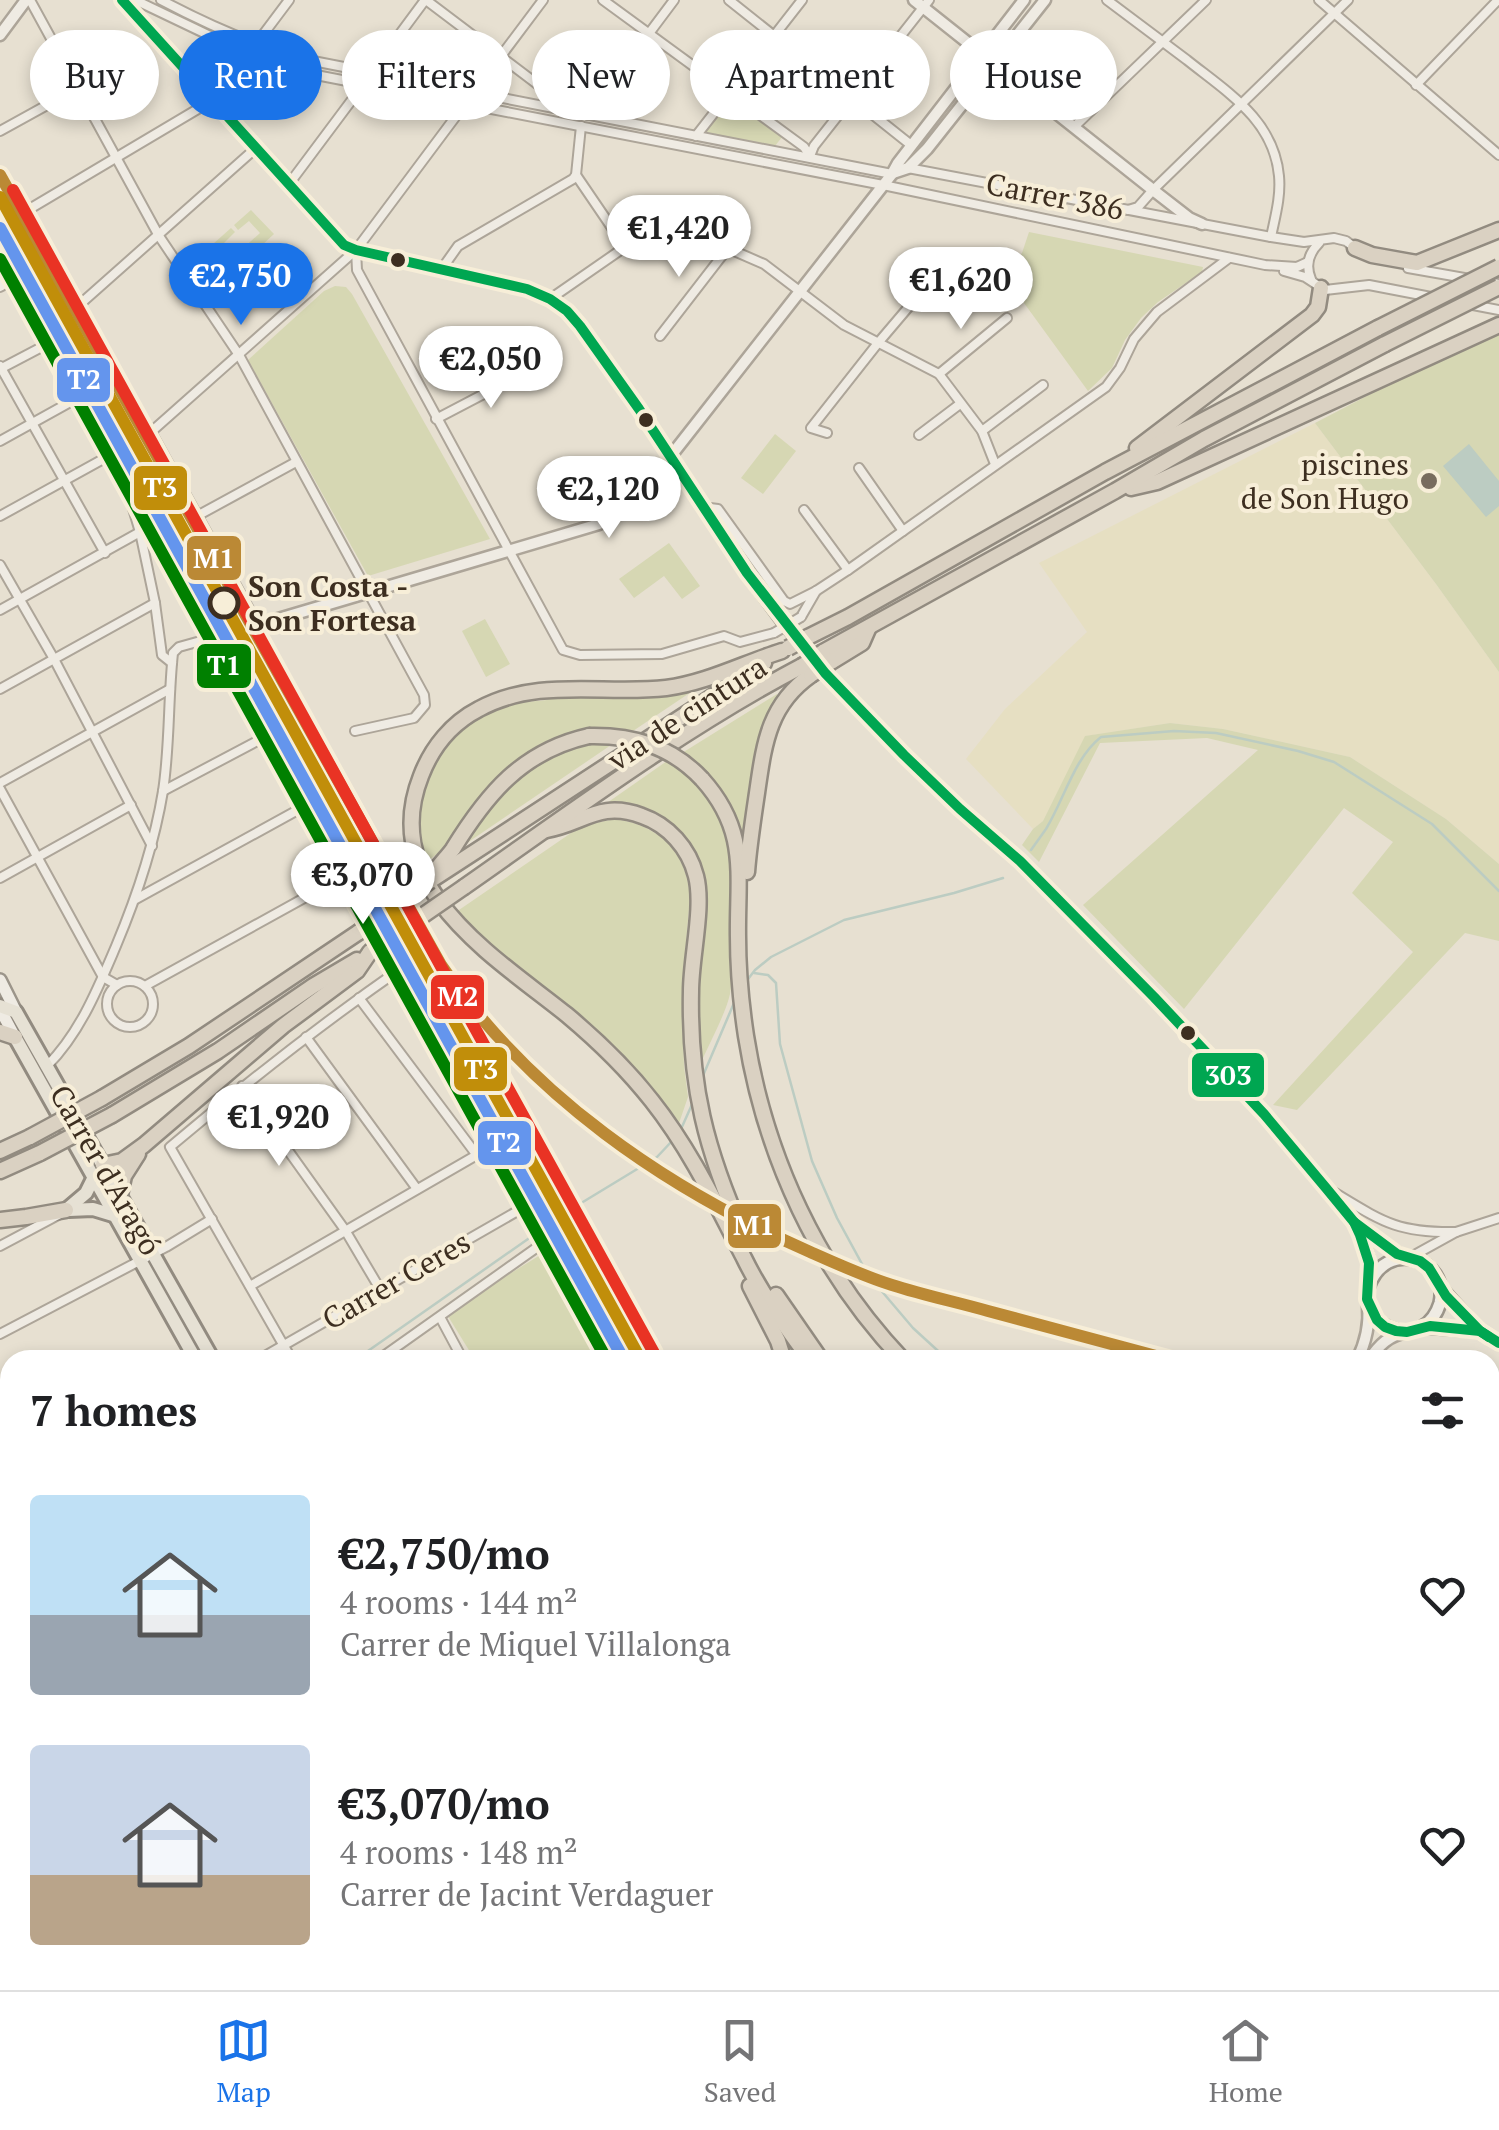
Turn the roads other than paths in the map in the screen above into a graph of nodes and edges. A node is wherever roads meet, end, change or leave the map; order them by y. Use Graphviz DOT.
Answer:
graph roads {
  1 [pos="28,0"];
  2 [pos="122,0"];
  3 [pos="135,0"];
  4 [pos="161,0"];
  5 [pos="289,0"];
  6 [pos="426,0"];
  7 [pos="543,0"];
  8 [pos="603,0"];
  9 [pos="674,0"];
  10 [pos="729,0"];
  11 [pos="802,0"];
  12 [pos="1024,0"];
  13 [pos="1045,0"];
  14 [pos="1107,0"];
  15 [pos="1206,0"];
  16 [pos="1319,0"];
  17 [pos="1348,0"];
  18 [pos="1498,0"];
  19 [pos="922,2"];
  20 [pos="1334,13"];
  21 [pos="45,30"];
  22 [pos="198,30"];
  23 [pos="221,30"];
  24 [pos="266,30"];
  25 [pos="403,30"];
  26 [pos="466,30"];
  27 [pos="644,30"];
  28 [pos="652,30"];
  29 [pos="766,30"];
  30 [pos="779,30"];
  31 [pos="901,30"];
  32 [pos="954,30"];
  33 [pos="1001,30"];
  34 [pos="1021,30"];
  35 [pos="0,35"];
  36 [pos="512,41"];
  37 [pos="1162,42"];
  38 [pos="179,63"];
  39 [pos="512,65"];
  40 [pos="532,80"];
  41 [pos="1416,85"];
  42 [pos="950,95"];
  43 [pos="1243,104"];
  44 [pos="342,113"];
  45 [pos="512,113"];
  46 [pos="30,114"];
  47 [pos="95,120"];
  48 [pos="179,120"];
  49 [pos="231,120"];
  50 [pos="453,120"];
  51 [pos="614,120"];
  52 [pos="708,120"];
  53 [pos="766,120"];
  54 [pos="834,120"];
  55 [pos="880,120"];
  56 [pos="950,120"];
  57 [pos="1065,120"];
  58 [pos="581,126"];
  59 [pos="1074,127"];
  60 [pos="0,131"];
  61 [pos="919,135"];
  62 [pos="696,136"];
  63 [pos="911,145"];
  64 [pos="256,148"];
  65 [pos="1499,155"];
  66 [pos="810,156"];
  67 [pos="115,158"];
  68 [pos="914,166"];
  69 [pos="892,174"];
  70 [pos="576,175"];
  71 [pos="289,184"];
  72 [pos="883,185"];
  73 [pos="0,190"];
  74 [pos="1153,190"];
  75 [pos="1124,210"];
  76 [pos="16,217"];
  77 [pos="1202,224"];
  78 [pos="1499,230"];
  79 [pos="160,236"];
  80 [pos="1271,237"];
  81 [pos="1328,239"];
  82 [pos="625,247"];
  83 [pos="728,248"];
  84 [pos="1355,248"];
  85 [pos="356,250"];
  86 [pos="952,257"];
  87 [pos="1230,258"];
  88 [pos="1308,260"];
  89 [pos="1265,264"];
  90 [pos="1499,267"];
  91 [pos="441,270"];
  92 [pos="1317,286"];
  93 [pos="1499,286"];
  94 [pos="799,292"];
  95 [pos="550,298"];
  96 [pos="1499,310"];
  97 [pos="70,314"];
  98 [pos="1007,318"];
  99 [pos="1499,326"];
  100 [pos="78,328"];
  101 [pos="660,336"];
  102 [pos="878,343"];
  103 [pos="238,355"];
  104 [pos="0,368"];
  105 [pos="538,372"];
  106 [pos="939,374"];
  107 [pos="110,380"];
  108 [pos="1042,386"];
  109 [pos="960,404"];
  110 [pos="436,419"];
  111 [pos="32,423"];
  112 [pos="982,431"];
  113 [pos="151,432"];
  114 [pos="828,433"];
  115 [pos="919,435"];
  116 [pos="0,441"];
  117 [pos="296,462"];
  118 [pos="674,463"];
  119 [pos="996,464"];
  120 [pos="859,468"];
  121 [pos="1104,472"];
  122 [pos="64,480"];
  123 [pos="1115,491"];
  124 [pos="702,507"];
  125 [pos="804,510"];
  126 [pos="0,516"];
  127 [pos="197,516"];
  128 [pos="903,531"];
  129 [pos="140,532"];
  130 [pos="509,550"];
  131 [pos="106,553"];
  132 [pos="0,564"];
  133 [pos="848,570"];
  134 [pos="816,591"];
  135 [pos="367,593"];
  136 [pos="20,598"];
  137 [pos="155,603"];
  138 [pos="0,610"];
  139 [pos="258,624"];
  140 [pos="225,634"];
  141 [pos="785,650"];
  142 [pos="54,659"];
  143 [pos="172,663"];
  144 [pos="806,670"];
  145 [pos="0,690"];
  146 [pos="170,690"];
  147 [pos="278,730"];
  148 [pos="355,730"];
  149 [pos="92,731"];
  150 [pos="0,786"];
  151 [pos="163,791"];
  152 [pos="316,800"];
  153 [pos="131,805"];
  154 [pos="546,830"];
  155 [pos="152,846"];
  156 [pos="38,858"];
  157 [pos="354,871"];
  158 [pos="0,878"];
  159 [pos="430,881"];
  160 [pos="135,900"];
  161 [pos="370,952"];
  162 [pos="406,966"];
  163 [pos="103,977"];
  164 [pos="740,978"];
  165 [pos="2,983"];
  166 [pos="118,984"];
  167 [pos="145,986"];
  168 [pos="359,998"];
  169 [pos="0,1006"];
  170 [pos="16,1012"];
  171 [pos="7,1035"];
  172 [pos="306,1037"];
  173 [pos="46,1066"];
  174 [pos="242,1086"];
  175 [pos="500,1141"];
  176 [pos="144,1146"];
  177 [pos="0,1151"];
  178 [pos="476,1154"];
  179 [pos="0,1171"];
  180 [pos="98,1172"];
  181 [pos="1326,1188"];
  182 [pos="417,1189"];
  183 [pos="120,1195"];
  184 [pos="66,1210"];
  185 [pos="116,1216"];
  186 [pos="1499,1218"];
  187 [pos="212,1219"];
  188 [pos="0,1220"];
  189 [pos="1354,1222"];
  190 [pos="731,1229"];
  191 [pos="345,1230"];
  192 [pos="1456,1232"];
  193 [pos="0,1246"];
  194 [pos="147,1256"];
  195 [pos="1407,1258"];
  196 [pos="250,1286"];
  197 [pos="1440,1288"];
  198 [pos="380,1290"];
  199 [pos="1368,1294"];
  200 [pos="440,1317"];
  201 [pos="1420,1328"];
  202 [pos="1480,1331"];
  203 [pos="1406,1332"];
  204 [pos="0,1334"];
  205 [pos="1499,1343"];
  206 [pos="283,1345"];
  207 [pos="191,1350"];
  208 [pos="206,1350"];
  209 [pos="275,1350"];
  210 [pos="286,1350"];
  211 [pos="392,1350"];
  212 [pos="458,1350"];
  213 [pos="616,1350"];
  214 [pos="781,1350"];
  215 [pos="803,1350"];
  216 [pos="814,1350"];
  217 [pos="894,1350"];
  218 [pos="1361,1350"];
  219 [pos="1377,1350"];
  1 -- 21 [label="street"];
  1 -- 35 [label="street"];
  2 -- 38 [label="main road"];
  3 -- 22 [label="street"];
  4 -- 23 [label="street"];
  5 -- 24 [label="street"];
  6 -- 25 [label="street"];
  6 -- 26 [label="street"];
  7 -- 36 [label="street"];
  8 -- 27 [label="street"];
  9 -- 28 [label="street"];
  10 -- 29 [label="street"];
  11 -- 30 [label="street"];
  12 -- 33 [label="street"];
  13 -- 34 [label="street"];
  14 -- 37 [label="street"];
  15 -- 37 [label="street"];
  16 -- 20 [label="street"];
  17 -- 20 [label="street"];
  18 -- 41 [label="street"];
  19 -- 31 [label="street"];
  19 -- 32 [label="street"];
  20 -- 41 [label="street"];
  20 -- 43 [label="street"];
  37 -- 43 [label="street"];
  37 -- 59 [label="street"];
  39 -- 40 [label="street"];
  41 -- 65 [label="street"];
  42 -- 61 [label="street"];
  43 -- 74 [label="street"];
  43 -- 80 [label="street"];
  44 -- 71 [label="street"];
  45 -- 58 [label="street"];
  46 -- 60 [label="street"];
  47 -- 67 [label="street"];
  48 -- 67 [label="street"];
  49 -- 64 [label="main road"];
  50 -- 85 [label="street"];
  51 -- 62 [label="street"];
  52 -- 62 [label="street"];
  53 -- 66 [label="street"];
  54 -- 66 [label="street"];
  55 -- 63 [label="street"];
  56 -- 68 [label="street"];
  57 -- 59 [label="street"];
  58 -- 70 [label="street"];
  58 -- 72 [label="street"];
  59 -- 74 [label="street"];
  61 -- 63 [label="street"];
  61 -- 68 [label="street"];
  62 -- 66 [label="street"];
  63 -- 69 [label="street"];
  64 -- 71 [label="main road"];
  64 -- 79 [label="street"];
  66 -- 69 [label="street"];
  67 -- 76 [label="street"];
  67 -- 79 [label="street"];
  68 -- 69 [label="street"];
  68 -- 75 [label="street, Carrer 386"];
  69 -- 72 [label="street"];
  70 -- 82 [label="street"];
  70 -- 91 [label="street"];
  71 -- 85 [label="main road"];
  72 -- 87 [label="street"];
  72 -- 94 [label="street"];
  73 -- 76 [label="street"];
  74 -- 75 [label="street"];
  74 -- 77 [label="street"];
  75 -- 77 [label="street, Carrer 386"];
  76 -- 97 [label="street"];
  77 -- 80 [label="street, Carrer 386"];
  78 -- 84 [label="highway"];
  79 -- 97 [label="street"];
  79 -- 103 [label="street"];
  80 -- 81 [label="street"];
  80 -- 88 [label="street"];
  81 -- 84 [label="street"];
  81 -- 88 [label="street"];
  82 -- 83 [label="street"];
  82 -- 95 [label="street"];
  83 -- 94 [label="street"];
  83 -- 101 [label="street"];
  84 -- 93 [label="street"];
  85 -- 91 [label="main road"];
  85 -- 103 [label="street"];
  85 -- 110 [label="street"];
  86 -- 102 [label="street"];
  87 -- 89 [label="street"];
  87 -- 119 [label="street"];
  88 -- 89 [label="street"];
  88 -- 92 [label="street"];
  89 -- 92 [label="street"];
  90 -- 121 [label="highway, bridge"];
  91 -- 95 [label="main road"];
  92 -- 96 [label="street"];
  92 -- 121 [label="highway"];
  93 -- 123 [label="highway, bridge"];
  94 -- 102 [label="street"];
  94 -- 118 [label="street"];
  95 -- 118 [label="main road"];
  97 -- 100 [label="street"];
  98 -- 106 [label="street"];
  99 -- 123 [label="highway"];
  100 -- 104 [label="street"];
  100 -- 107 [label="street"];
  102 -- 106 [label="street"];
  102 -- 114 [label="street"];
  103 -- 113 [label="street"];
  103 -- 117 [label="street"];
  104 -- 111 [label="street"];
  105 -- 110 [label="street"];
  106 -- 109 [label="street"];
  107 -- 111 [label="street"];
  107 -- 113 [label="street"];
  108 -- 112 [label="street"];
  109 -- 112 [label="street"];
  109 -- 115 [label="street"];
  110 -- 130 [label="street"];
  111 -- 116 [label="street"];
  111 -- 122 [label="street"];
  112 -- 119 [label="street"];
  113 -- 127 [label="street"];
  117 -- 127 [label="street"];
  117 -- 135 [label="street"];
  118 -- 124 [label="main road"];
  118 -- 130 [label="street"];
  119 -- 128 [label="street"];
  120 -- 128 [label="street"];
  121 -- 141 [label="highway, via de cintura, bridge"];
  122 -- 126 [label="street"];
  122 -- 129 [label="street"];
  122 -- 131 [label="street"];
  123 -- 144 [label="highway, bridge"];
  124 -- 134 [label="street"];
  124 -- 181 [label="main road"];
  125 -- 133 [label="street"];
  127 -- 139 [label="street"];
  128 -- 133 [label="street"];
  129 -- 131 [label="street"];
  129 -- 137 [label="street"];
  130 -- 134 [label="street, bridge"];
  130 -- 135 [label="street"];
  131 -- 136 [label="street"];
  132 -- 136 [label="street"];
  133 -- 134 [label="street"];
  135 -- 139 [label="street"];
  135 -- 148 [label="street"];
  136 -- 138 [label="street"];
  136 -- 142 [label="street"];
  137 -- 142 [label="street"];
  137 -- 143 [label="street"];
  139 -- 140 [label="street"];
  140 -- 143 [label="street"];
  140 -- 147 [label="street"];
  141 -- 159 [label="highway, via de cintura"];
  141 -- 190 [label="highway"];
  142 -- 145 [label="street"];
  142 -- 149 [label="street"];
  143 -- 146 [label="street"];
  144 -- 154 [label="highway, via de cintura"];
  144 -- 164 [label="highway"];
  146 -- 149 [label="street"];
  146 -- 151 [label="street"];
  147 -- 151 [label="street"];
  147 -- 152 [label="street"];
  149 -- 150 [label="street"];
  149 -- 153 [label="street"];
  150 -- 156 [label="street"];
  151 -- 155 [label="street"];
  152 -- 157 [label="street"];
  152 -- 160 [label="street"];
  153 -- 155 [label="street"];
  153 -- 156 [label="street"];
  154 -- 161 [label="highway, bridge"];
  154 -- 216 [label="highway"];
  155 -- 160 [label="street"];
  156 -- 158 [label="street"];
  156 -- 163 [label="street"];
  157 -- 162 [label="street"];
  157 -- 167 [label="street"];
  159 -- 164 [label="highway, bridge"];
  159 -- 177 [label="highway, via de cintura, bridge"];
  160 -- 163 [label="street"];
  161 -- 176 [label="highway"];
  161 -- 179 [label="highway, bridge"];
  162 -- 168 [label="street"];
  162 -- 175 [label="street"];
  163 -- 166 [label="street"];
  163 -- 173 [label="street"];
  164 -- 217 [label="highway"];
  165 -- 169 [label="main road"];
  165 -- 170 [label="main road, Carrer d'Aragó"];
  166 -- 167 [label="street"];
  166 -- 167 [label="street"];
  168 -- 172 [label="street"];
  168 -- 178 [label="street"];
  169 -- 170 [label="main road"];
  169 -- 171 [label="main road, Carrer d'Aragó"];
  170 -- 173 [label="main road, Carrer d'Aragó"];
  171 -- 180 [label="main road, Carrer d'Aragó"];
  172 -- 174 [label="street"];
  172 -- 182 [label="street"];
  173 -- 180 [label="main road, Carrer d'Aragó"];
  174 -- 187 [label="street"];
  174 -- 191 [label="street"];
  175 -- 178 [label="street"];
  175 -- 198 [label="street, Carrer Ceres"];
  176 -- 180 [label="highway"];
  176 -- 183 [label="highway"];
  178 -- 182 [label="street"];
  180 -- 183 [label="main road, Carrer d'Aragó"];
  180 -- 184 [label="main road"];
  180 -- 185 [label="main road, Carrer d'Aragó"];
  181 -- 189 [label="main road"];
  181 -- 192 [label="street"];
  182 -- 191 [label="street"];
  183 -- 194 [label="main road, Carrer d'Aragó"];
  184 -- 185 [label="main road"];
  184 -- 188 [label="highway"];
  184 -- 193 [label="street"];
  185 -- 194 [label="main road, Carrer d'Aragó"];
  186 -- 192 [label="street"];
  187 -- 194 [label="street"];
  187 -- 196 [label="street"];
  189 -- 195 [label="main road"];
  189 -- 199 [label="main road"];
  190 -- 214 [label="highway"];
  190 -- 215 [label="highway"];
  191 -- 196 [label="street"];
  191 -- 198 [label="street"];
  192 -- 195 [label="street"];
  194 -- 204 [label="street"];
  194 -- 207 [label="main road, Carrer d'Aragó"];
  194 -- 208 [label="main road, Carrer d'Aragó"];
  195 -- 197 [label="main road"];
  195 -- 199 [label="main road"];
  196 -- 206 [label="street"];
  197 -- 201 [label="main road"];
  197 -- 202 [label="main road"];
  198 -- 206 [label="street, Carrer Ceres"];
  199 -- 203 [label="main road"];
  199 -- 218 [label="street"];
  200 -- 211 [label="street"];
  200 -- 212 [label="street"];
  200 -- 213 [label="street"];
  201 -- 202 [label="main road"];
  201 -- 203 [label="main road"];
  202 -- 205 [label="main road"];
  203 -- 219 [label="street"];
  206 -- 209 [label="street, Carrer Ceres"];
  206 -- 210 [label="street"];
}
